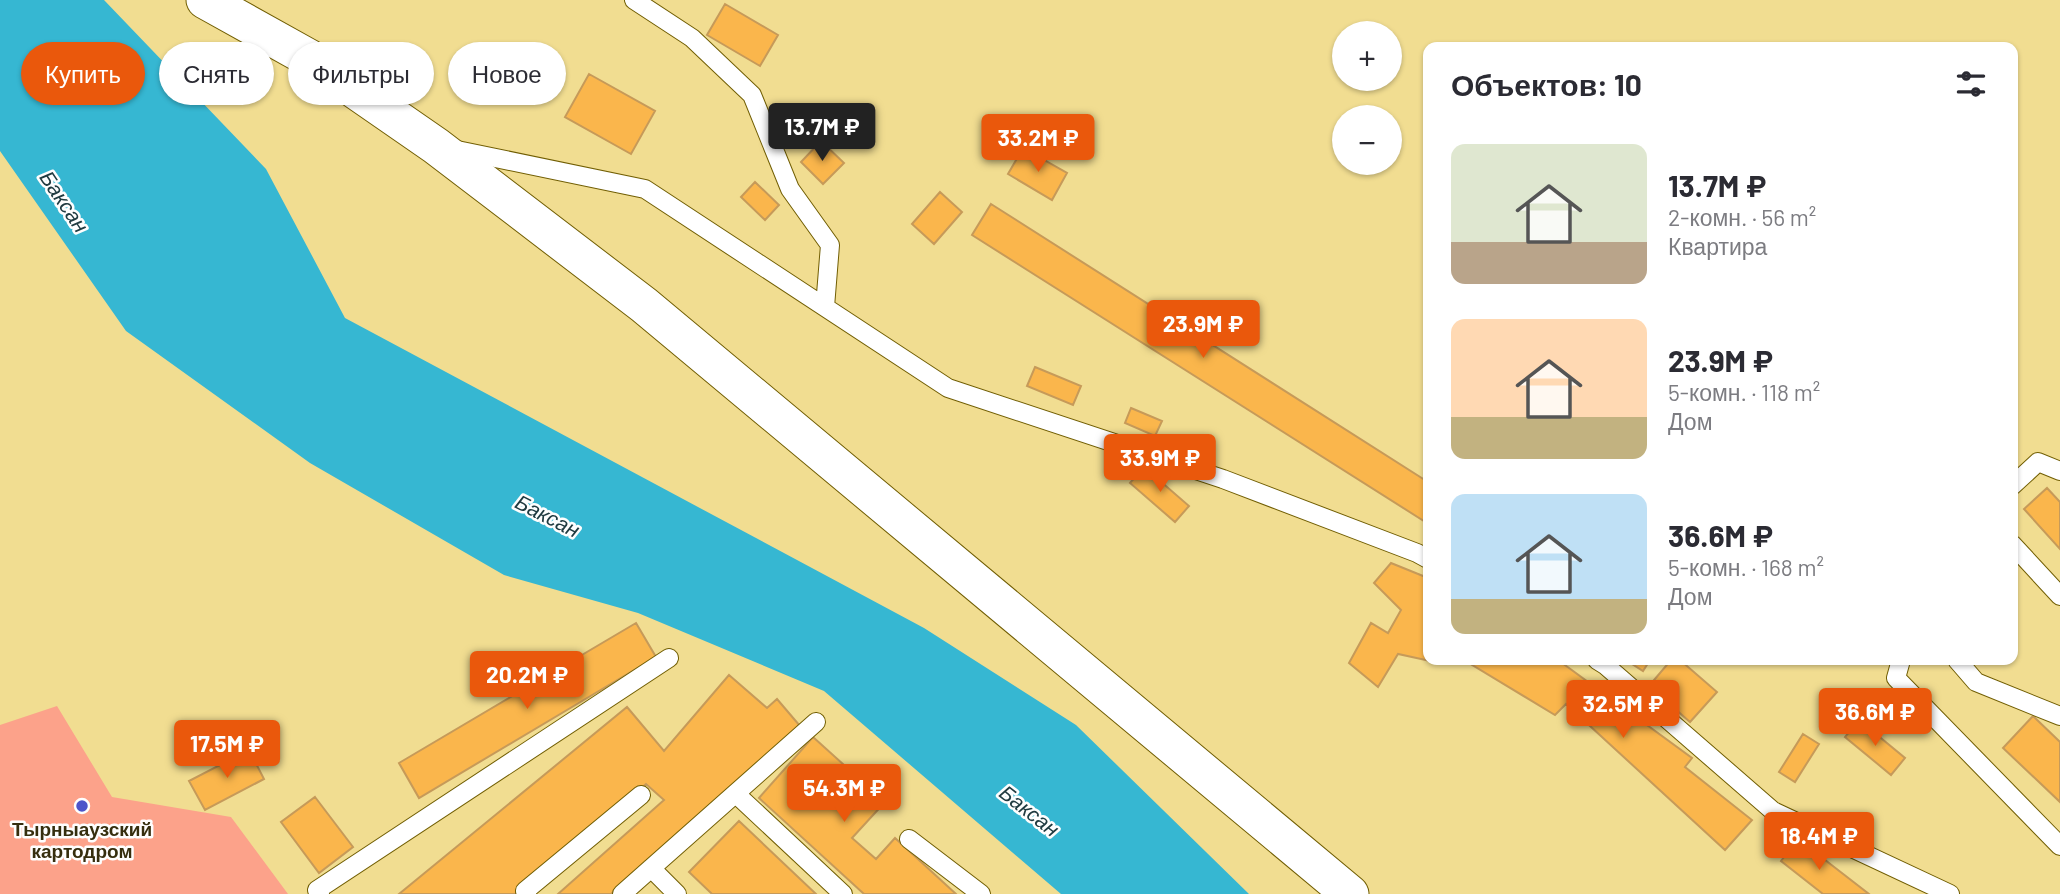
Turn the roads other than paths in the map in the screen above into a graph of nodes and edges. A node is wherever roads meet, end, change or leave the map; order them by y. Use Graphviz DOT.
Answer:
graph roads {
  1 [pos="205,0"];
  2 [pos="634,0"];
  3 [pos="436,146"];
  4 [pos="825,307"];
  5 [pos="2060,471"];
  6 [pos="2018,480"];
  7 [pos="2018,550"];
  8 [pos="1423,556"];
  9 [pos="2060,596"];
  10 [pos="669,658"];
  11 [pos="1605,665"];
  12 [pos="1900,665"];
  13 [pos="1961,665"];
  14 [pos="2060,716"];
  15 [pos="816,722"];
  16 [pos="736,794"];
  17 [pos="641,795"];
  18 [pos="909,839"];
  19 [pos="2060,846"];
  20 [pos="651,868"];
  21 [pos="320,894"];
  22 [pos="527,894"];
  23 [pos="622,894"];
  24 [pos="677,894"];
  25 [pos="843,894"];
  26 [pos="981,894"];
  27 [pos="1350,894"];
  28 [pos="1950,894"];
  1 -- 3 [label="street"];
  2 -- 4 [label="lane"];
  3 -- 4 [label="lane"];
  3 -- 27 [label="street"];
  4 -- 8 [label="lane"];
  5 -- 6 [label="lane"];
  7 -- 9 [label="lane"];
  10 -- 21 [label="lane"];
  11 -- 28 [label="lane"];
  12 -- 19 [label="lane"];
  13 -- 14 [label="lane"];
  15 -- 16 [label="lane"];
  16 -- 20 [label="lane"];
  16 -- 25 [label="lane"];
  17 -- 22 [label="lane"];
  18 -- 26 [label="lane"];
  20 -- 23 [label="lane"];
  20 -- 24 [label="lane"];
}
